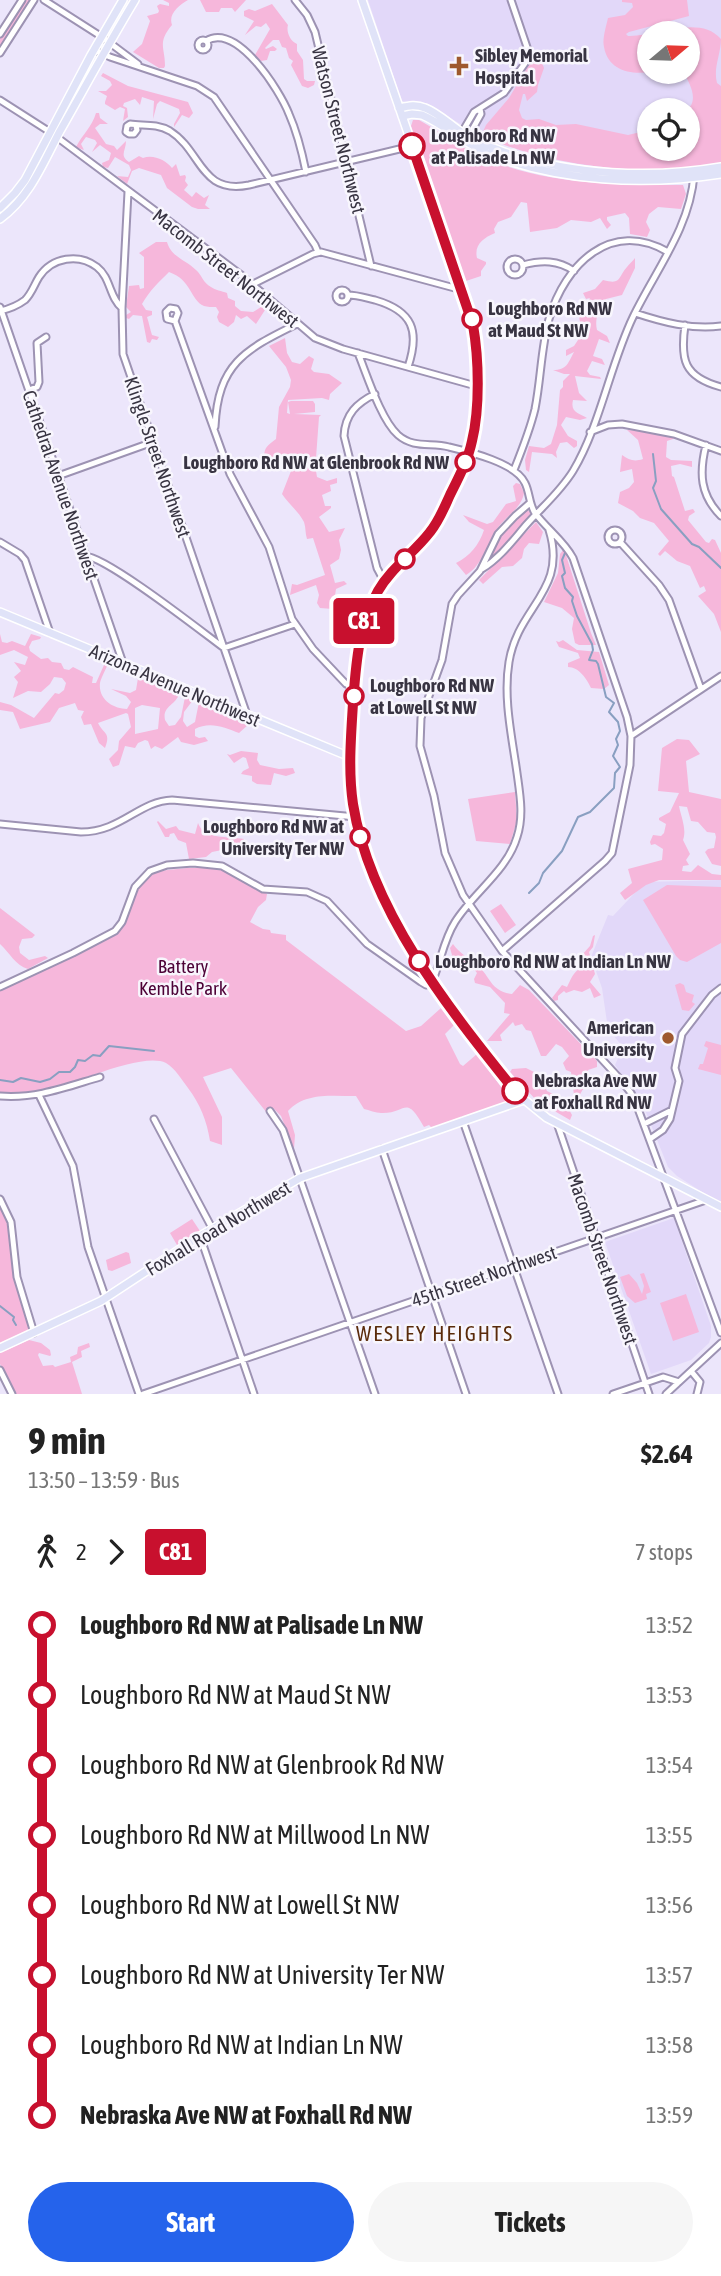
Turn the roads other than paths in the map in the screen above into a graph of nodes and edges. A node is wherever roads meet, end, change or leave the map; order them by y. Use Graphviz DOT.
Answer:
graph roads {
  1 [pos="22,0"];
  2 [pos="34,0"];
  3 [pos="44,0"];
  4 [pos="123,0"];
  5 [pos="135,0"];
  6 [pos="295,0"];
  7 [pos="362,0"];
  8 [pos="511,0"];
  9 [pos="0,34"];
  10 [pos="102,37"];
  11 [pos="206,41"];
  12 [pos="110,43"];
  13 [pos="94,50"];
  14 [pos="0,53"];
  15 [pos="103,55"];
  16 [pos="141,66"];
  17 [pos="0,100"];
  18 [pos="401,112"];
  19 [pos="136,126"];
  20 [pos="50,132"];
  21 [pos="464,137"];
  22 [pos="57,138"];
  23 [pos="412,146"];
  24 [pos="346,162"];
  25 [pos="721,167"];
  26 [pos="306,172"];
  27 [pos="694,174"];
  28 [pos="721,174"];
  29 [pos="272,180"];
  30 [pos="128,192"];
  31 [pos="0,208"];
  32 [pos="0,219"];
  33 [pos="668,252"];
  34 [pos="318,253"];
  35 [pos="523,265"];
  36 [pos="371,266"];
  37 [pos="574,271"];
  38 [pos="253,284"];
  39 [pos="462,290"];
  40 [pos="348,295"];
  41 [pos="122,308"];
  42 [pos="0,310"];
  43 [pos="635,313"];
  44 [pos="175,321"];
  45 [pos="297,324"];
  46 [pos="685,325"];
  47 [pos="721,326"];
  48 [pos="46,337"];
  49 [pos="358,353"];
  50 [pos="408,367"];
  51 [pos="476,386"];
  52 [pos="721,387"];
  53 [pos="29,390"];
  54 [pos="375,394"];
  55 [pos="215,427"];
  56 [pos="590,432"];
  57 [pos="153,442"];
  58 [pos="706,445"];
  59 [pos="721,451"];
  60 [pos="468,453"];
  61 [pos="514,470"];
  62 [pos="58,476"];
  63 [pos="530,503"];
  64 [pos="536,514"];
  65 [pos="721,516"];
  66 [pos="549,530"];
  67 [pos="0,542"];
  68 [pos="620,542"];
  69 [pos="85,556"];
  70 [pos="480,571"];
  71 [pos="384,581"];
  72 [pos="0,612"];
  73 [pos="295,624"];
  74 [pos="50,633"];
  75 [pos="224,648"];
  76 [pos="123,663"];
  77 [pos="721,676"];
  78 [pos="354,687"];
  79 [pos="701,690"];
  80 [pos="247,715"];
  81 [pos="631,736"];
  82 [pos="350,757"];
  83 [pos="356,817"];
  84 [pos="0,824"];
  85 [pos="468,904"];
  86 [pos="502,951"];
  87 [pos="432,982"];
  88 [pos="0,987"];
  89 [pos="721,988"];
  90 [pos="100,1077"];
  91 [pos="39,1095"];
  92 [pos="0,1096"];
  93 [pos="524,1100"];
  94 [pos="672,1110"];
  95 [pos="270,1111"];
  96 [pos="155,1119"];
  97 [pos="464,1121"];
  98 [pos="557,1123"];
  99 [pos="644,1124"];
  100 [pos="650,1139"];
  101 [pos="382,1149"];
  102 [pos="300,1178"];
  103 [pos="666,1179"];
  104 [pos="0,1199"];
  105 [pos="706,1200"];
  106 [pos="721,1208"];
  107 [pos="677,1210"];
  108 [pos="212,1228"];
  109 [pos="200,1236"];
  110 [pos="595,1238"];
  111 [pos="513,1266"];
  112 [pos="432,1294"];
  113 [pos="106,1298"];
  114 [pos="350,1322"];
  115 [pos="34,1333"];
  116 [pos="721,1333"];
  117 [pos="721,1343"];
  118 [pos="0,1348"];
  119 [pos="242,1360"];
  120 [pos="0,1370"];
  121 [pos="691,1371"];
  122 [pos="679,1382"];
  123 [pos="645,1383"];
  124 [pos="12,1394"];
  125 [pos="141,1394"];
  126 [pos="254,1394"];
  127 [pos="375,1394"];
  128 [pos="466,1394"];
  129 [pos="558,1394"];
  130 [pos="613,1394"];
  131 [pos="649,1394"];
  132 [pos="666,1394"];
  133 [pos="696,1394"];
  1 -- 9 [label="street"];
  2 -- 14 [label="street"];
  3 -- 10 [label="street"];
  4 -- 10 [label="main road"];
  5 -- 12 [label="main road"];
  6 -- 24 [label="street, Watson Street Northwest"];
  7 -- 18 [label="main road"];
  8 -- 21 [label="street"];
  10 -- 12 [label="street"];
  10 -- 13 [label="main road"];
  11 -- 26 [label="street"];
  12 -- 15 [label="main road"];
  12 -- 16 [label="street"];
  13 -- 15 [label="street"];
  13 -- 20 [label="main road"];
  15 -- 16 [label="street"];
  15 -- 22 [label="main road"];
  16 -- 29 [label="street"];
  17 -- 20 [label="street, Macomb Street Northwest"];
  18 -- 21 [label="main road"];
  18 -- 23 [label="main road"];
  19 -- 29 [label="street"];
  20 -- 22 [label="street, Macomb Street Northwest"];
  20 -- 31 [label="main road"];
  21 -- 27 [label="main road"];
  22 -- 30 [label="street, Macomb Street Northwest"];
  22 -- 32 [label="main road"];
  23 -- 24 [label="street"];
  23 -- 39 [label="main road"];
  24 -- 26 [label="street"];
  24 -- 36 [label="street, Watson Street Northwest"];
  25 -- 27 [label="main road"];
  26 -- 29 [label="street"];
  27 -- 28 [label="main road"];
  27 -- 33 [label="street"];
  29 -- 34 [label="street"];
  30 -- 38 [label="street, Macomb Street Northwest"];
  30 -- 41 [label="street, Klingle Street Northwest"];
  33 -- 37 [label="street"];
  33 -- 43 [label="street"];
  34 -- 36 [label="street"];
  34 -- 38 [label="street"];
  35 -- 37 [label="street"];
  36 -- 39 [label="street"];
  37 -- 61 [label="street"];
  38 -- 45 [label="street, Macomb Street Northwest"];
  39 -- 51 [label="main road"];
  40 -- 50 [label="street"];
  41 -- 42 [label="street"];
  41 -- 57 [label="street, Klingle Street Northwest"];
  42 -- 53 [label="street, Cathedral Avenue Northwest"];
  43 -- 46 [label="street"];
  43 -- 56 [label="street"];
  44 -- 55 [label="street"];
  45 -- 49 [label="street, Macomb Street Northwest"];
  45 -- 55 [label="street"];
  46 -- 47 [label="street"];
  46 -- 52 [label="street"];
  48 -- 53 [label="street"];
  49 -- 50 [label="street, Macomb Street Northwest"];
  49 -- 54 [label="street"];
  50 -- 51 [label="street, Macomb Street Northwest"];
  51 -- 60 [label="main road"];
  53 -- 62 [label="street, Cathedral Avenue Northwest"];
  54 -- 60 [label="street"];
  54 -- 71 [label="street"];
  55 -- 73 [label="street"];
  56 -- 58 [label="street"];
  56 -- 64 [label="street"];
  57 -- 62 [label="street"];
  57 -- 75 [label="street, Klingle Street Northwest"];
  58 -- 59 [label="street"];
  58 -- 65 [label="street"];
  60 -- 61 [label="street"];
  60 -- 71 [label="main road"];
  61 -- 63 [label="street"];
  62 -- 69 [label="street, Cathedral Avenue Northwest"];
  63 -- 64 [label="street"];
  63 -- 70 [label="street"];
  64 -- 66 [label="street"];
  64 -- 70 [label="street"];
  66 -- 81 [label="street"];
  66 -- 85 [label="street"];
  67 -- 74 [label="street"];
  68 -- 79 [label="street"];
  69 -- 75 [label="street"];
  69 -- 76 [label="street, Cathedral Avenue Northwest"];
  70 -- 85 [label="street"];
  71 -- 78 [label="main road"];
  72 -- 74 [label="main road, Arizona Avenue Northwest"];
  73 -- 75 [label="street"];
  73 -- 78 [label="street"];
  74 -- 76 [label="main road, Arizona Avenue Northwest"];
  75 -- 80 [label="street, Klingle Street Northwest"];
  76 -- 80 [label="main road, Arizona Avenue Northwest"];
  77 -- 79 [label="street"];
  78 -- 82 [label="main road"];
  79 -- 81 [label="street"];
  80 -- 82 [label="main road, Arizona Avenue Northwest"];
  81 -- 86 [label="street"];
  82 -- 83 [label="main road"];
  83 -- 84 [label="street"];
  83 -- 87 [label="main road"];
  85 -- 86 [label="street"];
  85 -- 87 [label="street"];
  86 -- 99 [label="street"];
  87 -- 88 [label="street"];
  87 -- 93 [label="main road"];
  89 -- 94 [label="street"];
  90 -- 91 [label="street"];
  91 -- 92 [label="street"];
  91 -- 113 [label="street"];
  93 -- 97 [label="main road, Foxhall Road Northwest"];
  93 -- 98 [label="main road"];
  94 -- 99 [label="street"];
  94 -- 100 [label="street"];
  95 -- 102 [label="street"];
  96 -- 108 [label="street"];
  97 -- 101 [label="main road, Foxhall Road Northwest"];
  97 -- 111 [label="street"];
  98 -- 103 [label="main road"];
  98 -- 110 [label="street, Macomb Street Northwest"];
  99 -- 100 [label="street"];
  100 -- 103 [label="street"];
  101 -- 102 [label="main road, Foxhall Road Northwest"];
  101 -- 112 [label="street"];
  102 -- 108 [label="main road, Foxhall Road Northwest"];
  102 -- 114 [label="street"];
  103 -- 105 [label="main road"];
  103 -- 107 [label="street"];
  104 -- 115 [label="street"];
  105 -- 106 [label="main road"];
  105 -- 107 [label="street, 45th Street Northwest"];
  107 -- 110 [label="street, 45th Street Northwest"];
  107 -- 116 [label="street"];
  108 -- 109 [label="main road, Foxhall Road Northwest"];
  109 -- 113 [label="main road, Foxhall Road Northwest"];
  109 -- 119 [label="street"];
  110 -- 111 [label="street, 45th Street Northwest"];
  110 -- 123 [label="street, Macomb Street Northwest"];
  111 -- 112 [label="street, 45th Street Northwest"];
  111 -- 129 [label="street"];
  112 -- 114 [label="street, 45th Street Northwest"];
  112 -- 128 [label="street"];
  113 -- 115 [label="main road, Foxhall Road Northwest"];
  113 -- 125 [label="street"];
  114 -- 119 [label="street, 45th Street Northwest"];
  114 -- 127 [label="street"];
  115 -- 118 [label="main road, Foxhall Road Northwest"];
  117 -- 121 [label="street"];
  119 -- 125 [label="street, 45th Street Northwest"];
  119 -- 126 [label="street"];
  120 -- 124 [label="street"];
  121 -- 122 [label="street"];
  121 -- 133 [label="street"];
  122 -- 123 [label="street"];
  122 -- 132 [label="street"];
  123 -- 130 [label="street"];
  123 -- 131 [label="street, Macomb Street Northwest"];
}
